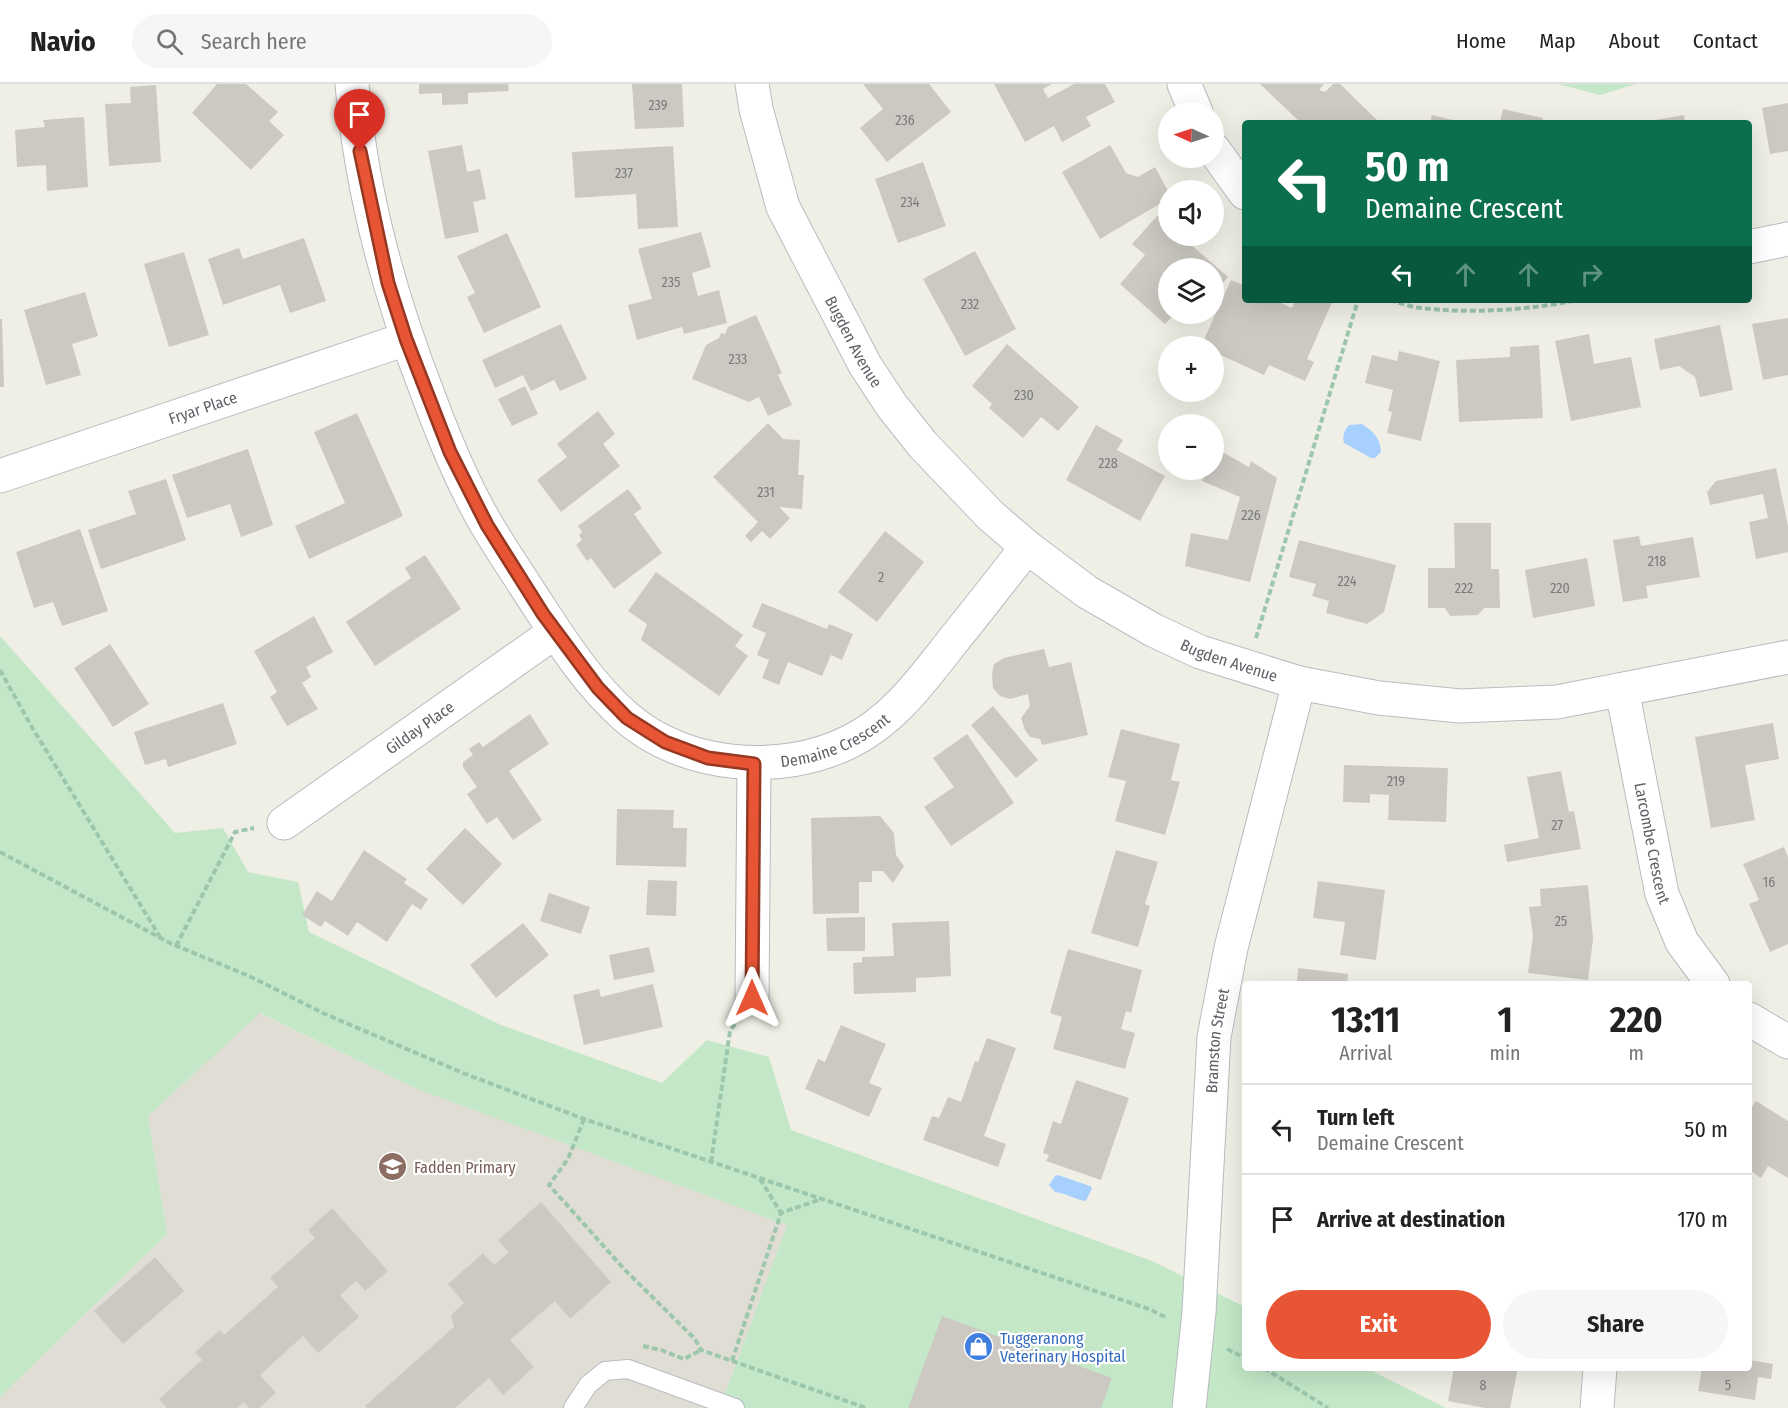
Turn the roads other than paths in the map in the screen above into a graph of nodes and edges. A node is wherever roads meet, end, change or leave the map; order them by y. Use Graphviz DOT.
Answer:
graph roads {
  1 [pos="352,84"];
  2 [pos="1184,84"];
  3 [pos="762,96"];
  4 [pos="1192,102"];
  5 [pos="1224,164"];
  6 [pos="1242,189"];
  7 [pos="1788,239"];
  8 [pos="1752,246"];
  9 [pos="406,339"];
  10 [pos="0,476"];
  11 [pos="1027,547"];
  12 [pos="555,632"];
  13 [pos="1788,657"];
  14 [pos="1299,683"];
  15 [pos="1622,690"];
  16 [pos="754,764"];
  17 [pos="284,823"];
  18 [pos="1711,981"];
  19 [pos="752,998"];
  20 [pos="1752,1021"];
  21 [pos="1788,1042"];
  22 [pos="1600,1371"];
  23 [pos="573,1408"];
  24 [pos="735,1408"];
  25 [pos="1189,1408"];
  26 [pos="1597,1408"];
  1 -- 9 [label="street, Demaine Crescent"];
  2 -- 4 [label="street"];
  3 -- 11 [label="street, Bugden Avenue"];
  5 -- 6 [label="street"];
  7 -- 8 [label="street"];
  9 -- 10 [label="street, Fryar Place"];
  9 -- 12 [label="street, Demaine Crescent"];
  11 -- 14 [label="street, Bugden Avenue"];
  11 -- 16 [label="street, Demaine Crescent"];
  12 -- 16 [label="street, Demaine Crescent"];
  12 -- 17 [label="street, Gilday Place"];
  13 -- 15 [label="street, Bugden Avenue"];
  14 -- 15 [label="street, Bugden Avenue"];
  14 -- 25 [label="street, Bramston Street, bridge"];
  15 -- 18 [label="street, Larcombe Crescent"];
  16 -- 19 [label="street"];
  20 -- 21 [label="street"];
  22 -- 26 [label="street"];
  23 -- 24 [label="lane"];
}
